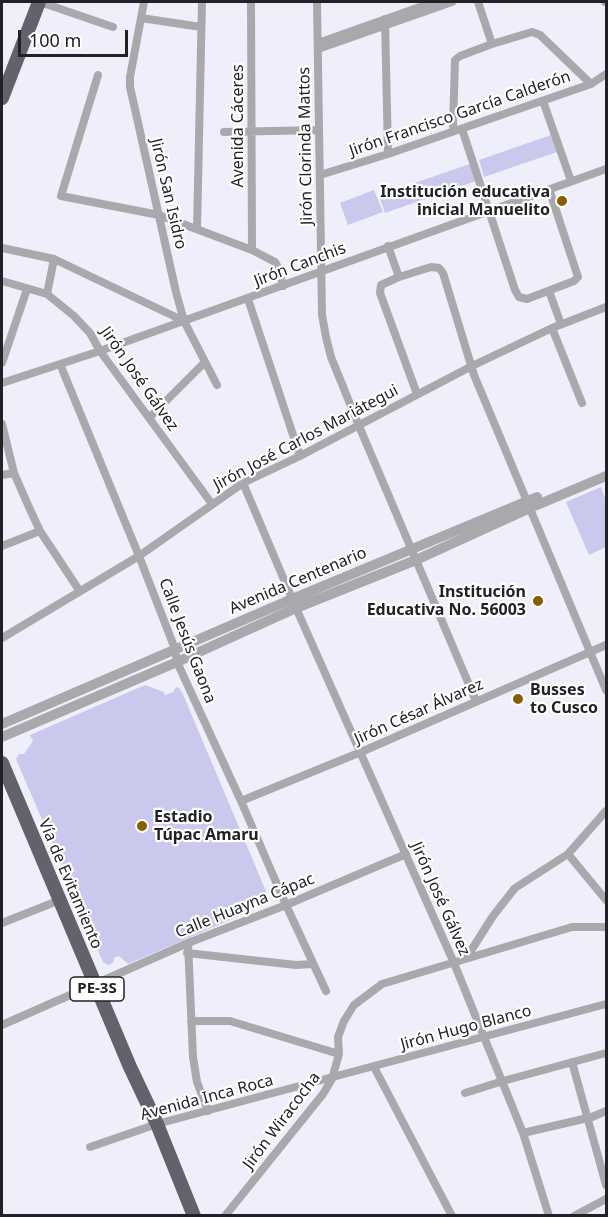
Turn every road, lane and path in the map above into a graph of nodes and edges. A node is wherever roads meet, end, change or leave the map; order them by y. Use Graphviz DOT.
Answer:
graph roads {
  1 [pos="39,2"];
  2 [pos="144,2"];
  3 [pos="202,2"];
  4 [pos="253,2"];
  5 [pos="317,2"];
  6 [pos="434,2"];
  7 [pos="452,2"];
  8 [pos="478,2"];
  9 [pos="141,18"];
  10 [pos="385,22"];
  11 [pos="113,27"];
  12 [pos="201,27"];
  13 [pos="492,44"];
  14 [pos="318,46"];
  15 [pos="606,74"];
  16 [pos="98,75"];
  17 [pos="591,84"];
  18 [pos="2,98"];
  19 [pos="543,101"];
  20 [pos="319,130"];
  21 [pos="458,130"];
  22 [pos="224,132"];
  23 [pos="253,132"];
  24 [pos="388,154"];
  25 [pos="606,169"];
  26 [pos="320,175"];
  27 [pos="571,182"];
  28 [pos="549,189"];
  29 [pos="489,210"];
  30 [pos="159,215"];
  31 [pos="197,229"];
  32 [pos="388,246"];
  33 [pos="2,248"];
  34 [pos="252,250"];
  35 [pos="54,259"];
  36 [pos="321,271"];
  37 [pos="399,277"];
  38 [pos="2,281"];
  39 [pos="283,286"];
  40 [pos="27,289"];
  41 [pos="549,291"];
  42 [pos="47,294"];
  43 [pos="248,299"];
  44 [pos="606,307"];
  45 [pos="184,321"];
  46 [pos="561,324"];
  47 [pos="552,328"];
  48 [pos="100,351"];
  49 [pos="2,363"];
  50 [pos="204,363"];
  51 [pos="60,364"];
  52 [pos="472,366"];
  53 [pos="2,383"];
  54 [pos="217,386"];
  55 [pos="417,394"];
  56 [pos="582,403"];
  57 [pos="150,417"];
  58 [pos="2,424"];
  59 [pos="359,426"];
  60 [pos="300,456"];
  61 [pos="606,468"];
  62 [pos="14,473"];
  63 [pos="2,475"];
  64 [pos="606,476"];
  65 [pos="243,483"];
  66 [pos="212,504"];
  67 [pos="529,504"];
  68 [pos="40,531"];
  69 [pos="2,546"];
  70 [pos="414,555"];
  71 [pos="139,556"];
  72 [pos="78,590"];
  73 [pos="294,604"];
  74 [pos="2,638"];
  75 [pos="606,645"];
  76 [pos="175,650"];
  77 [pos="591,651"];
  78 [pos="177,662"];
  79 [pos="606,690"];
  80 [pos="476,701"];
  81 [pos="2,724"];
  82 [pos="2,737"];
  83 [pos="361,752"];
  84 [pos="2,763"];
  85 [pos="242,801"];
  86 [pos="606,811"];
  87 [pos="405,854"];
  88 [pos="568,854"];
  89 [pos="60,900"];
  90 [pos="606,900"];
  91 [pos="285,905"];
  92 [pos="2,922"];
  93 [pos="606,927"];
  94 [pos="188,943"];
  95 [pos="187,953"];
  96 [pos="467,957"];
  97 [pos="454,963"];
  98 [pos="313,964"];
  99 [pos="95,984"];
  100 [pos="326,991"];
  101 [pos="606,1004"];
  102 [pos="191,1021"];
  103 [pos="2,1025"];
  104 [pos="484,1036"];
  105 [pos="606,1053"];
  106 [pos="339,1054"];
  107 [pos="572,1062"];
  108 [pos="374,1067"];
  109 [pos="332,1078"];
  110 [pos="503,1081"];
  111 [pos="465,1093"];
  112 [pos="207,1111"];
  113 [pos="606,1111"];
  114 [pos="588,1118"];
  115 [pos="157,1124"];
  116 [pos="523,1133"];
  117 [pos="90,1147"];
  118 [pos="606,1185"];
  119 [pos="606,1199"];
  120 [pos="194,1215"];
  121 [pos="225,1215"];
  122 [pos="452,1215"];
  123 [pos="549,1215"];
  124 [pos="574,1215"];
  1 -- 11 [label="street"];
  1 -- 18 [label="highway"];
  2 -- 9 [label="street, Jirón San Isidro"];
  3 -- 12 [label="street"];
  4 -- 23 [label="street, Avenida Cáceres"];
  5 -- 14 [label="street, Jirón Clorinda Mattos"];
  6 -- 10 [label="street"];
  7 -- 10 [label="street"];
  8 -- 13 [label="street"];
  9 -- 12 [label="street"];
  9 -- 30 [label="street, Jirón San Isidro"];
  10 -- 14 [label="street"];
  10 -- 24 [label="street"];
  12 -- 31 [label="street"];
  13 -- 17 [label="street"];
  13 -- 21 [label="street"];
  14 -- 20 [label="street, Jirón Clorinda Mattos"];
  15 -- 17 [label="street, Jirón Francisco García Calderón"];
  16 -- 30 [label="street"];
  17 -- 19 [label="street, Jirón Francisco García Calderón"];
  19 -- 21 [label="street, Jirón Francisco García Calderón"];
  19 -- 27 [label="street"];
  20 -- 23 [label="street"];
  20 -- 26 [label="street, Jirón Clorinda Mattos"];
  21 -- 24 [label="street, Jirón Francisco García Calderón"];
  21 -- 29 [label="street"];
  22 -- 23 [label="street"];
  23 -- 34 [label="street, Avenida Cáceres"];
  24 -- 26 [label="street, Jirón Francisco García Calderón"];
  25 -- 27 [label="street, Jirón Canchis"];
  26 -- 36 [label="street, Jirón Clorinda Mattos"];
  27 -- 28 [label="street, Jirón Canchis"];
  28 -- 29 [label="street, Jirón Canchis"];
  28 -- 41 [label="street"];
  29 -- 32 [label="street, Jirón Canchis"];
  29 -- 41 [label="street"];
  30 -- 31 [label="street"];
  30 -- 45 [label="street, Jirón San Isidro"];
  31 -- 34 [label="street"];
  32 -- 36 [label="street, Jirón Canchis"];
  32 -- 37 [label="street"];
  33 -- 35 [label="street"];
  34 -- 39 [label="street"];
  35 -- 42 [label="street"];
  35 -- 45 [label="street"];
  36 -- 39 [label="street, Jirón Canchis"];
  36 -- 59 [label="street, Jirón Clorinda Mattos"];
  37 -- 52 [label="street"];
  37 -- 55 [label="street"];
  38 -- 40 [label="street, Jirón José Gálvez"];
  39 -- 43 [label="street, Jirón Canchis"];
  40 -- 42 [label="street, Jirón José Gálvez"];
  40 -- 49 [label="street"];
  41 -- 46 [label="street"];
  42 -- 48 [label="street, Jirón José Gálvez"];
  43 -- 45 [label="street, Jirón Canchis"];
  43 -- 60 [label="street"];
  44 -- 46 [label="street, Jirón José Carlos Mariátegui"];
  45 -- 48 [label="street, Jirón Canchis"];
  45 -- 50 [label="street, Jirón San Isidro"];
  46 -- 47 [label="street, Jirón José Carlos Mariátegui"];
  47 -- 52 [label="street, Jirón José Carlos Mariátegui"];
  47 -- 56 [label="street"];
  48 -- 51 [label="street, Jirón Canchis"];
  48 -- 57 [label="street, Jirón José Gálvez"];
  50 -- 54 [label="street, Jirón San Isidro"];
  50 -- 57 [label="street"];
  51 -- 53 [label="street, Jirón Canchis"];
  51 -- 71 [label="street, Calle Jesús Gaona"];
  52 -- 55 [label="street, Jirón José Carlos Mariátegui"];
  52 -- 67 [label="street"];
  55 -- 59 [label="street, Jirón José Carlos Mariátegui"];
  57 -- 66 [label="street, Jirón José Gálvez"];
  58 -- 62 [label="street"];
  59 -- 60 [label="street, Jirón José Carlos Mariátegui"];
  59 -- 70 [label="street, Jirón Clorinda Mattos"];
  60 -- 65 [label="street, Jirón José Carlos Mariátegui"];
  61 -- 67 [label="street"];
  62 -- 63 [label="street"];
  62 -- 68 [label="street"];
  64 -- 67 [label="street"];
  65 -- 66 [label="street, Jirón José Carlos Mariátegui"];
  65 -- 73 [label="street, Jirón José Gálvez"];
  66 -- 71 [label="street, Jirón José Carlos Mariátegui"];
  67 -- 70 [label="street"];
  67 -- 77 [label="street"];
  68 -- 69 [label="street"];
  68 -- 72 [label="street"];
  70 -- 73 [label="street"];
  70 -- 80 [label="street, Jirón Clorinda Mattos"];
  71 -- 72 [label="street, Jirón José Carlos Mariátegui"];
  71 -- 76 [label="street, Calle Jesús Gaona"];
  72 -- 74 [label="street, Jirón José Carlos Mariátegui"];
  73 -- 76 [label="street, Avenida Centenario"];
  73 -- 78 [label="street"];
  73 -- 83 [label="street, Jirón José Gálvez"];
  75 -- 77 [label="street, Jirón César Álvarez"];
  76 -- 78 [label="street, Calle Jesús Gaona"];
  76 -- 81 [label="street, Avenida Centenario"];
  77 -- 79 [label="street"];
  77 -- 80 [label="street, Jirón César Álvarez"];
  78 -- 82 [label="street"];
  78 -- 85 [label="street, Calle Jesús Gaona"];
  80 -- 83 [label="street, Jirón César Álvarez"];
  83 -- 85 [label="street, Jirón César Álvarez"];
  83 -- 87 [label="street, Jirón José Gálvez"];
  84 -- 89 [label="highway, Vía de Evitamiento / PE-3S"];
  85 -- 91 [label="street, Calle Jesús Gaona"];
  86 -- 88 [label="street"];
  87 -- 91 [label="street, Calle Huayna Cápac"];
  87 -- 97 [label="street, Jirón José Gálvez"];
  88 -- 90 [label="street"];
  88 -- 96 [label="street"];
  89 -- 92 [label="street"];
  89 -- 99 [label="highway, Vía de Evitamiento / PE-3S"];
  91 -- 94 [label="street, Calle Huayna Cápac"];
  91 -- 98 [label="street, Calle Jesús Gaona"];
  93 -- 96 [label="street, Jirón Wiracocha"];
  94 -- 95 [label="street"];
  94 -- 99 [label="street, Calle Huayna Cápac"];
  95 -- 98 [label="street"];
  95 -- 102 [label="street"];
  96 -- 97 [label="street, Jirón Wiracocha"];
  97 -- 104 [label="street, Jirón José Gálvez"];
  97 -- 106 [label="street, Jirón Wiracocha"];
  98 -- 100 [label="street, Calle Jesús Gaona"];
  99 -- 103 [label="street, Calle Huayna Cápac"];
  99 -- 115 [label="highway, Vía de Evitamiento / PE-3S"];
  101 -- 104 [label="street, Jirón Hugo Blanco"];
  102 -- 106 [label="street"];
  102 -- 112 [label="street"];
  104 -- 108 [label="street, Jirón Hugo Blanco"];
  104 -- 110 [label="street, Jirón José Gálvez"];
  105 -- 107 [label="street"];
  106 -- 109 [label="street, Jirón Wiracocha"];
  107 -- 110 [label="street"];
  107 -- 114 [label="street"];
  108 -- 109 [label="street, Jirón Hugo Blanco"];
  108 -- 122 [label="street"];
  109 -- 112 [label="street, Avenida Inca Roca"];
  109 -- 121 [label="street, Jirón Wiracocha"];
  110 -- 111 [label="street"];
  110 -- 116 [label="street, Jirón José Gálvez"];
  112 -- 115 [label="street, Avenida Inca Roca"];
  113 -- 114 [label="street"];
  114 -- 116 [label="street"];
  114 -- 118 [label="street"];
  115 -- 117 [label="street, Avenida Inca Roca"];
  115 -- 120 [label="highway, Vía de Evitamiento / PE-3S"];
  116 -- 123 [label="street, Jirón José Gálvez"];
  119 -- 124 [label="street"];
}
